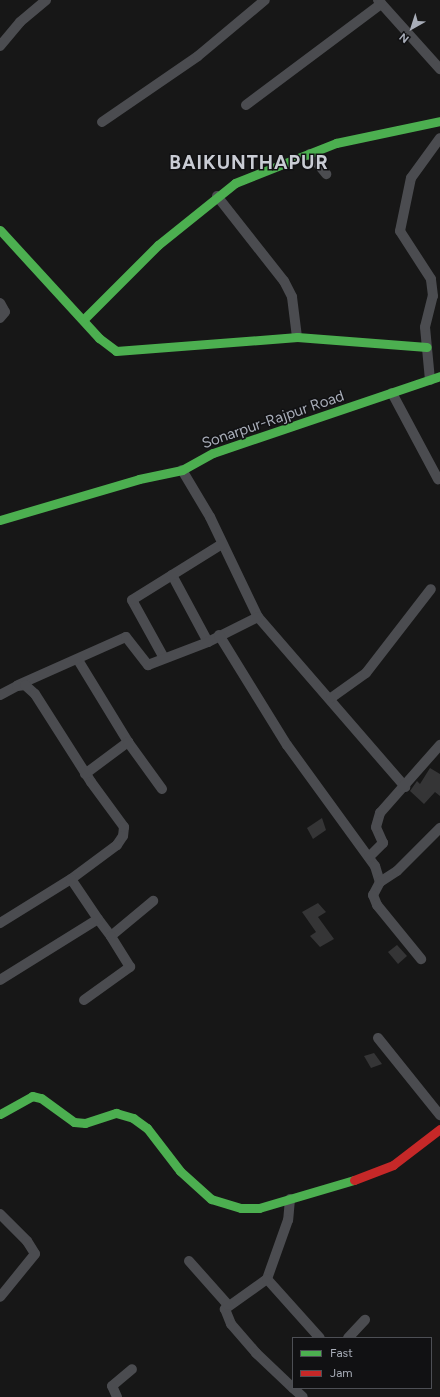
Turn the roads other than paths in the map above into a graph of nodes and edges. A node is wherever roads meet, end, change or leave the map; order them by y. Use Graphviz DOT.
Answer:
graph roads {
  1 [pos="46,0"];
  2 [pos="264,0"];
  3 [pos="379,2"];
  4 [pos="0,46"];
  5 [pos="440,69"];
  6 [pos="246,105"];
  7 [pos="440,121"];
  8 [pos="102,122"];
  9 [pos="440,138"];
  10 [pos="310,154"];
  11 [pos="326,174"];
  12 [pos="217,196"];
  13 [pos="0,230"];
  14 [pos="0,303"];
  15 [pos="0,318"];
  16 [pos="84,319"];
  17 [pos="297,337"];
  18 [pos="427,347"];
  19 [pos="440,376"];
  20 [pos="430,380"];
  21 [pos="392,393"];
  22 [pos="182,470"];
  23 [pos="438,479"];
  24 [pos="0,520"];
  25 [pos="222,544"];
  26 [pos="172,575"];
  27 [pos="431,589"];
  28 [pos="258,616"];
  29 [pos="219,635"];
  30 [pos="208,642"];
  31 [pos="164,658"];
  32 [pos="78,660"];
  33 [pos="17,686"];
  34 [pos="0,695"];
  35 [pos="331,698"];
  36 [pos="128,742"];
  37 [pos="440,745"];
  38 [pos="85,774"];
  39 [pos="405,787"];
  40 [pos="162,789"];
  41 [pos="440,828"];
  42 [pos="369,857"];
  43 [pos="71,879"];
  44 [pos="380,882"];
  45 [pos="153,901"];
  46 [pos="98,918"];
  47 [pos="0,923"];
  48 [pos="111,936"];
  49 [pos="421,959"];
  50 [pos="0,980"];
  51 [pos="84,1000"];
  52 [pos="378,1038"];
  53 [pos="0,1114"];
  54 [pos="440,1115"];
  55 [pos="440,1129"];
  56 [pos="290,1199"];
  57 [pos="0,1214"];
  58 [pos="189,1261"];
  59 [pos="267,1279"];
  60 [pos="0,1297"];
  61 [pos="228,1305"];
  62 [pos="365,1320"];
  63 [pos="319,1337"];
  64 [pos="349,1337"];
  65 [pos="132,1369"];
  66 [pos="292,1387"];
  67 [pos="294,1389"];
  68 [pos="117,1397"];
  69 [pos="302,1397"];
  1 -- 4 [label="street"];
  2 -- 8 [label="street"];
  3 -- 5 [label="street"];
  3 -- 6 [label="street"];
  7 -- 10 [label="street"];
  9 -- 18 [label="street"];
  10 -- 11 [label="street"];
  10 -- 12 [label="street"];
  12 -- 16 [label="street"];
  12 -- 17 [label="street"];
  13 -- 16 [label="street"];
  14 -- 15 [label="street"];
  16 -- 17 [label="street"];
  17 -- 18 [label="street"];
  18 -- 20 [label="street"];
  19 -- 20 [label="street, Sonarpur-Rajpur Road"];
  20 -- 21 [label="street, Sonarpur-Rajpur Road"];
  21 -- 22 [label="street, Sonarpur-Rajpur Road"];
  21 -- 23 [label="street"];
  22 -- 24 [label="street, Sonarpur-Rajpur Road"];
  22 -- 25 [label="street"];
  25 -- 26 [label="street"];
  25 -- 28 [label="street"];
  26 -- 30 [label="street"];
  26 -- 31 [label="street"];
  27 -- 35 [label="street"];
  28 -- 29 [label="street"];
  28 -- 35 [label="street"];
  29 -- 30 [label="street"];
  29 -- 42 [label="street"];
  30 -- 31 [label="street"];
  31 -- 32 [label="street"];
  32 -- 33 [label="street"];
  32 -- 36 [label="street"];
  33 -- 34 [label="street"];
  33 -- 38 [label="street"];
  35 -- 39 [label="street"];
  36 -- 38 [label="street"];
  36 -- 40 [label="street"];
  37 -- 39 [label="street"];
  38 -- 43 [label="street"];
  39 -- 42 [label="street"];
  41 -- 44 [label="street"];
  42 -- 44 [label="street"];
  43 -- 46 [label="street"];
  43 -- 47 [label="street"];
  44 -- 49 [label="street"];
  45 -- 48 [label="street"];
  46 -- 48 [label="street"];
  46 -- 50 [label="street"];
  48 -- 51 [label="street"];
  52 -- 54 [label="street"];
  53 -- 56 [label="street"];
  55 -- 56 [label="street"];
  56 -- 59 [label="street"];
  57 -- 60 [label="street"];
  58 -- 61 [label="street"];
  59 -- 61 [label="street"];
  59 -- 63 [label="street"];
  61 -- 66 [label="street"];
  62 -- 64 [label="street"];
  65 -- 68 [label="street"];
  67 -- 69 [label="street"];
}
